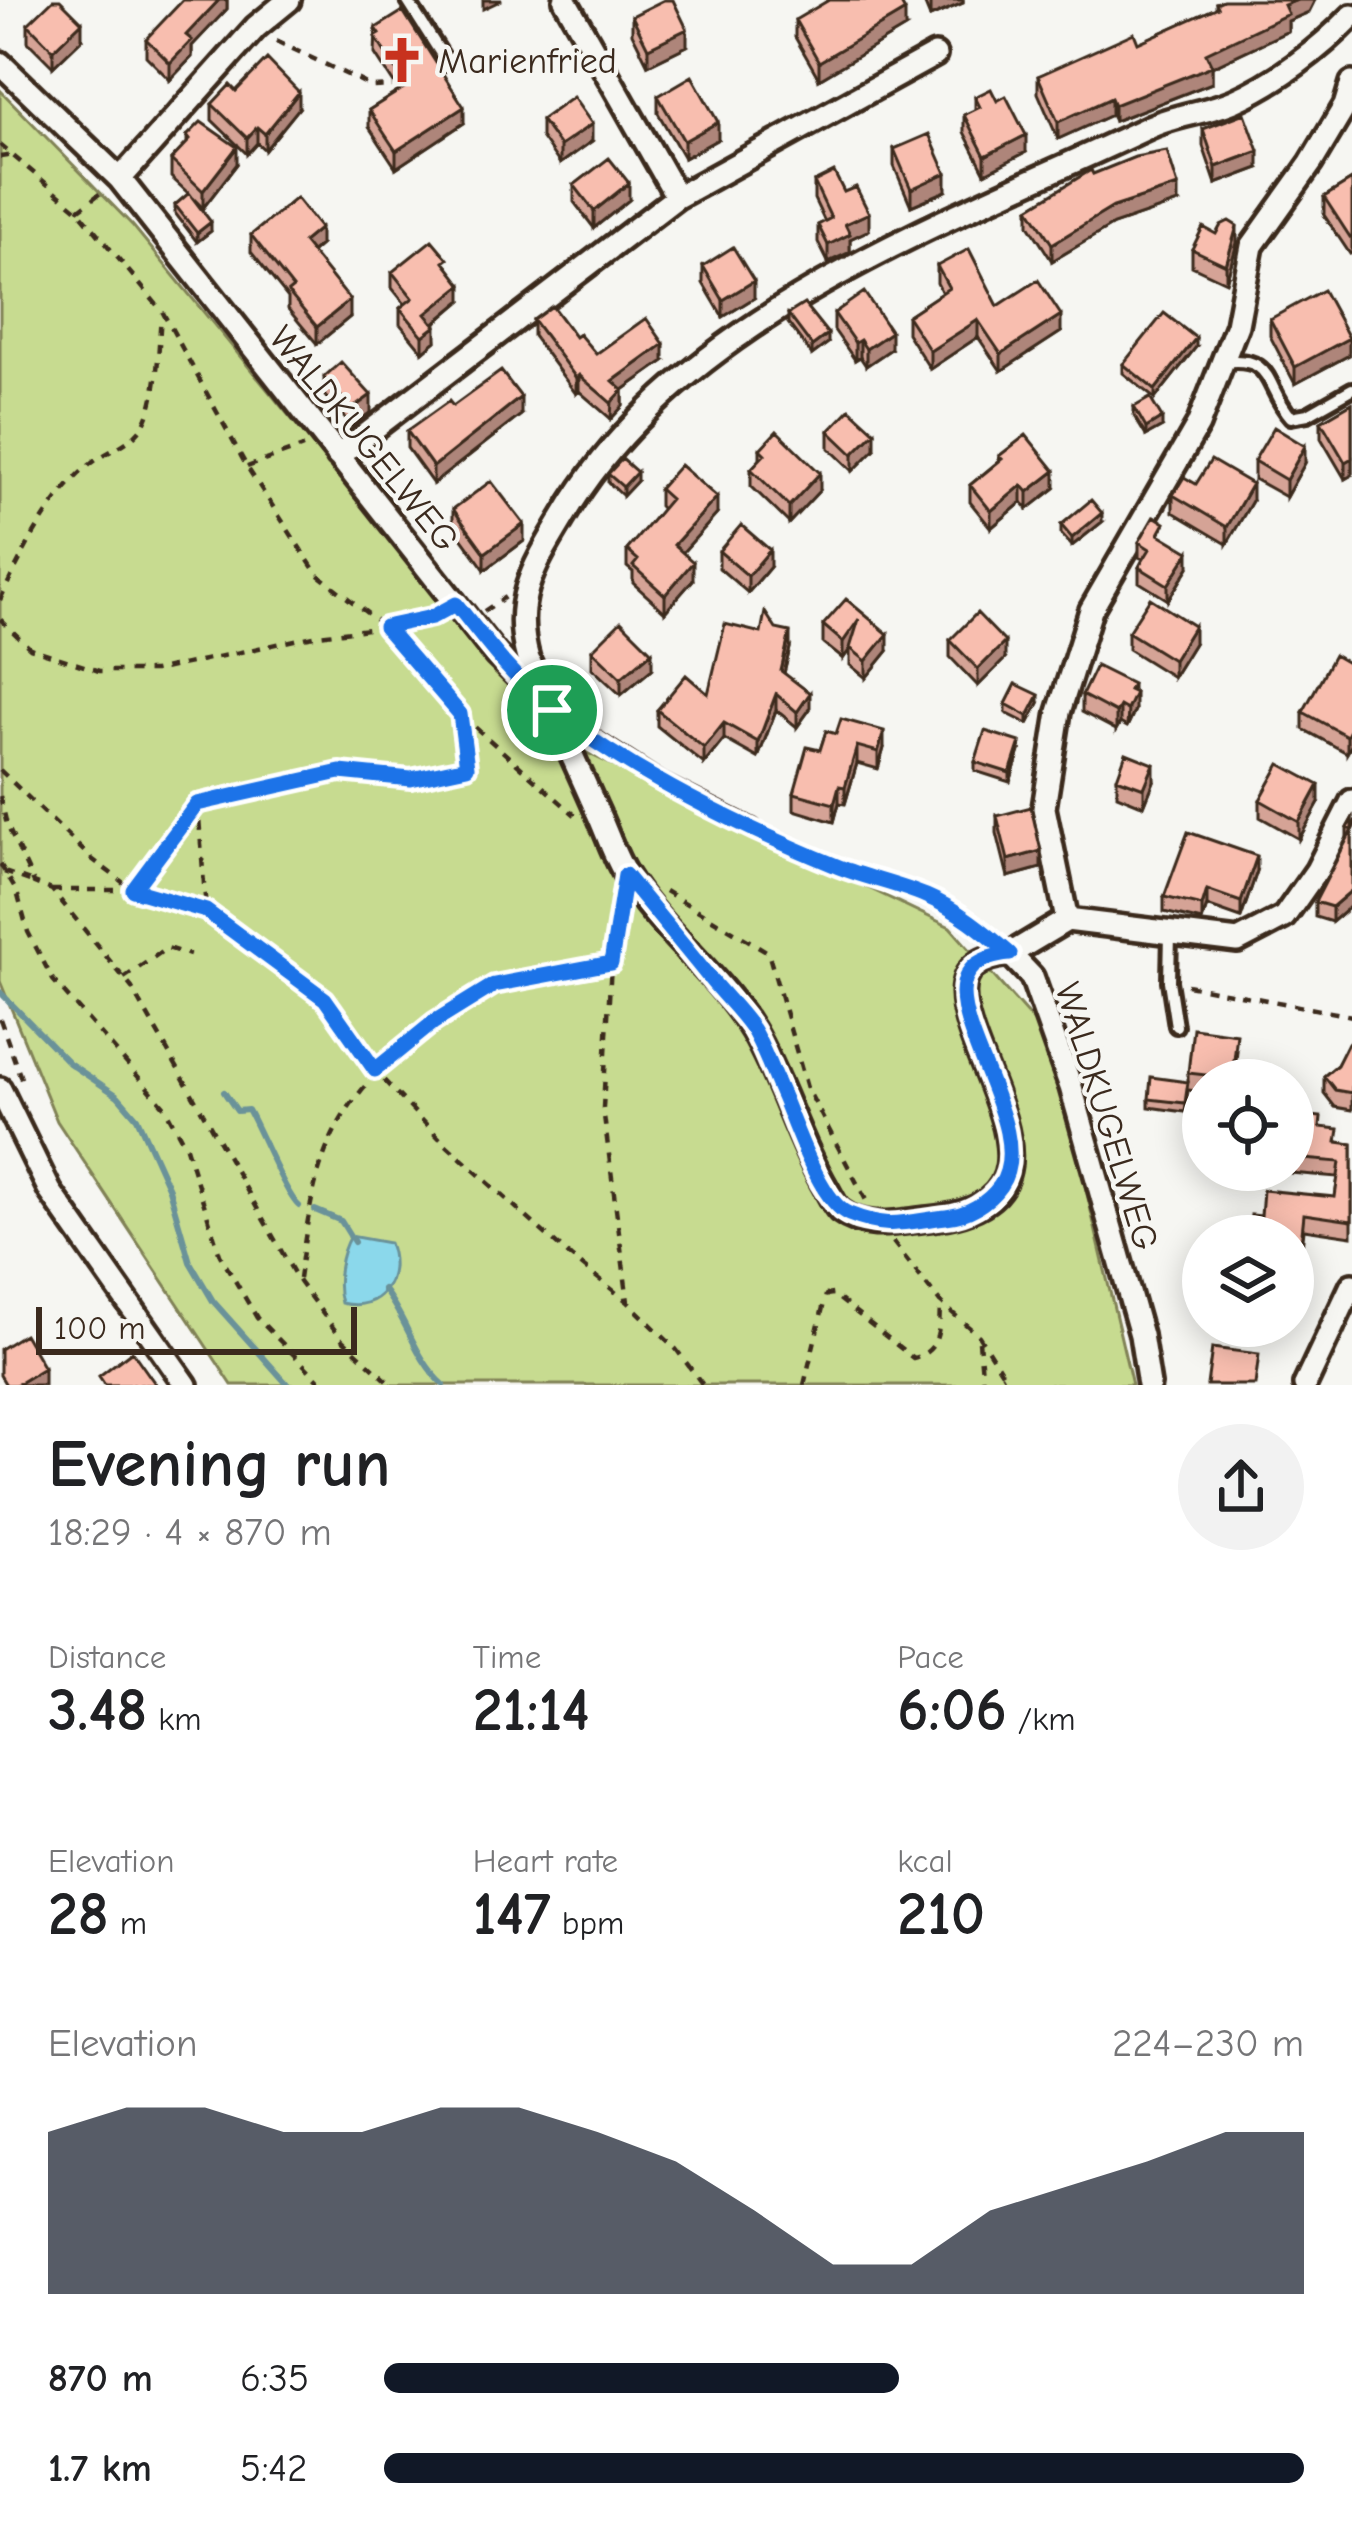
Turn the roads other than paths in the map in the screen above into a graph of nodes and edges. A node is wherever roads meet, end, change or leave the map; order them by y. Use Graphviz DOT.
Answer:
graph roads {
  1 [pos="289,0"];
  2 [pos="407,0"];
  3 [pos="565,0"];
  4 [pos="1352,16"];
  5 [pos="935,55"];
  6 [pos="0,63"];
  7 [pos="447,63"];
  8 [pos="1352,82"];
  9 [pos="120,179"];
  10 [pos="677,197"];
  11 [pos="1222,362"];
  12 [pos="1352,389"];
  13 [pos="332,448"];
  14 [pos="552,710"];
  15 [pos="1352,801"];
  16 [pos="753,827"];
  17 [pos="1067,920"];
  18 [pos="1170,933"];
  19 [pos="1010,954"];
  20 [pos="1176,1026"];
  21 [pos="0,1089"];
  22 [pos="1352,1285"];
  23 [pos="185,1385"];
  24 [pos="1149,1385"];
  25 [pos="1305,1385"];
  1 -- 9 [label="street"];
  2 -- 7 [label="lane"];
  3 -- 10 [label="street"];
  4 -- 14 [label="street"];
  5 -- 10 [label="street"];
  6 -- 9 [label="street, WALDKUGELWEG"];
  8 -- 11 [label="street"];
  9 -- 13 [label="street, WALDKUGELWEG"];
  10 -- 13 [label="street"];
  11 -- 12 [label="lane"];
  11 -- 17 [label="street"];
  13 -- 14 [label="street, WALDKUGELWEG"];
  14 -- 16 [label="lane"];
  14 -- 19 [label="street, WALDKUGELWEG"];
  15 -- 18 [label="street"];
  17 -- 18 [label="street"];
  17 -- 19 [label="street"];
  18 -- 20 [label="lane"];
  19 -- 24 [label="street, WALDKUGELWEG"];
  21 -- 23 [label="street"];
  22 -- 25 [label="street"];
}
